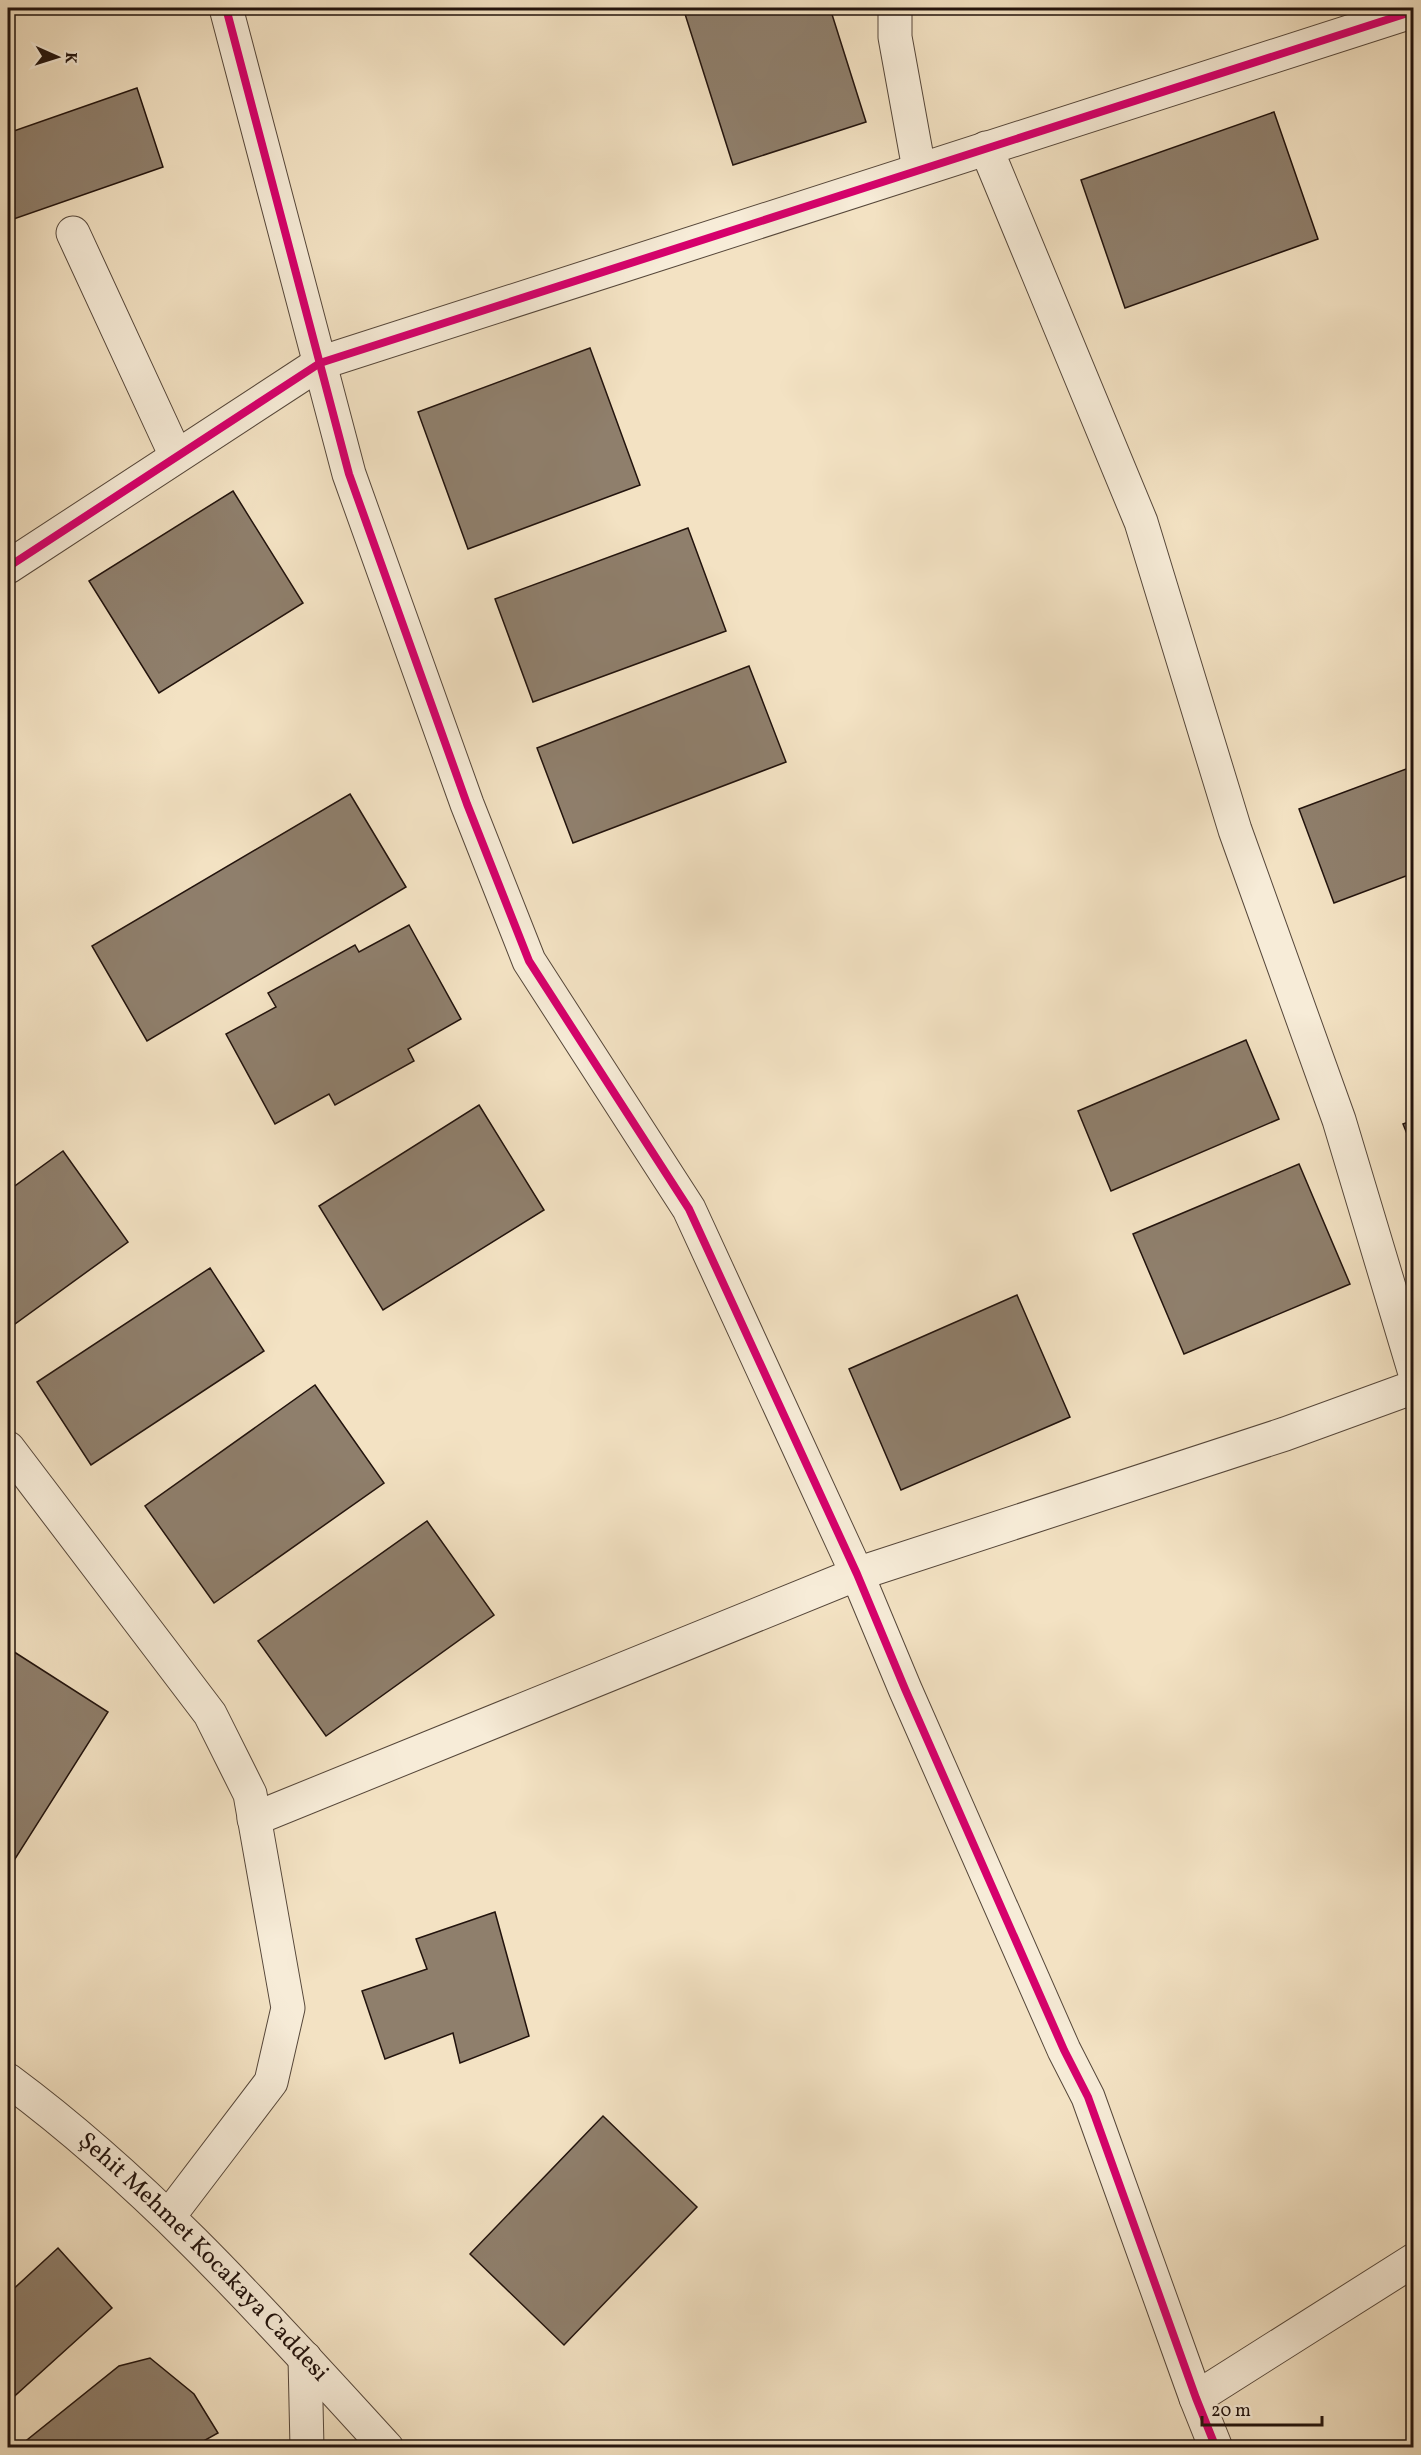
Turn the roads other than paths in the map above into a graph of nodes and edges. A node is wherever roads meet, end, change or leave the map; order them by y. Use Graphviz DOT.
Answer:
graph roads {
  1 [pos="226,8"];
  2 [pos="895,8"];
  3 [pos="1413,11"];
  4 [pos="986,148"];
  5 [pos="919,169"];
  6 [pos="73,233"];
  7 [pos="320,363"];
  8 [pos="176,456"];
  9 [pos="8,567"];
  10 [pos="1413,1370"];
  11 [pos="1413,1388"];
  12 [pos="8,1448"];
  13 [pos="857,1574"];
  14 [pos="254,1819"];
  15 [pos="8,2080"];
  16 [pos="168,2216"];
  17 [pos="1413,2260"];
  18 [pos="305,2358"];
  19 [pos="1196,2398"];
  20 [pos="307,2448"];
  21 [pos="387,2448"];
  22 [pos="1216,2448"];
  1 -- 7 [label="street"];
  2 -- 5 [label="street"];
  3 -- 4 [label="street"];
  4 -- 5 [label="street"];
  4 -- 10 [label="street"];
  5 -- 7 [label="street"];
  6 -- 8 [label="street"];
  7 -- 8 [label="street"];
  7 -- 13 [label="street"];
  8 -- 9 [label="street"];
  11 -- 13 [label="street"];
  12 -- 14 [label="street"];
  13 -- 14 [label="street"];
  13 -- 19 [label="street"];
  14 -- 16 [label="street"];
  15 -- 16 [label="street, Şehit Mehmet Kocakaya Caddesi"];
  16 -- 18 [label="street, Şehit Mehmet Kocakaya Caddesi"];
  17 -- 19 [label="street"];
  18 -- 20 [label="street"];
  18 -- 21 [label="street, Şehit Mehmet Kocakaya Caddesi"];
  19 -- 22 [label="street"];
}
